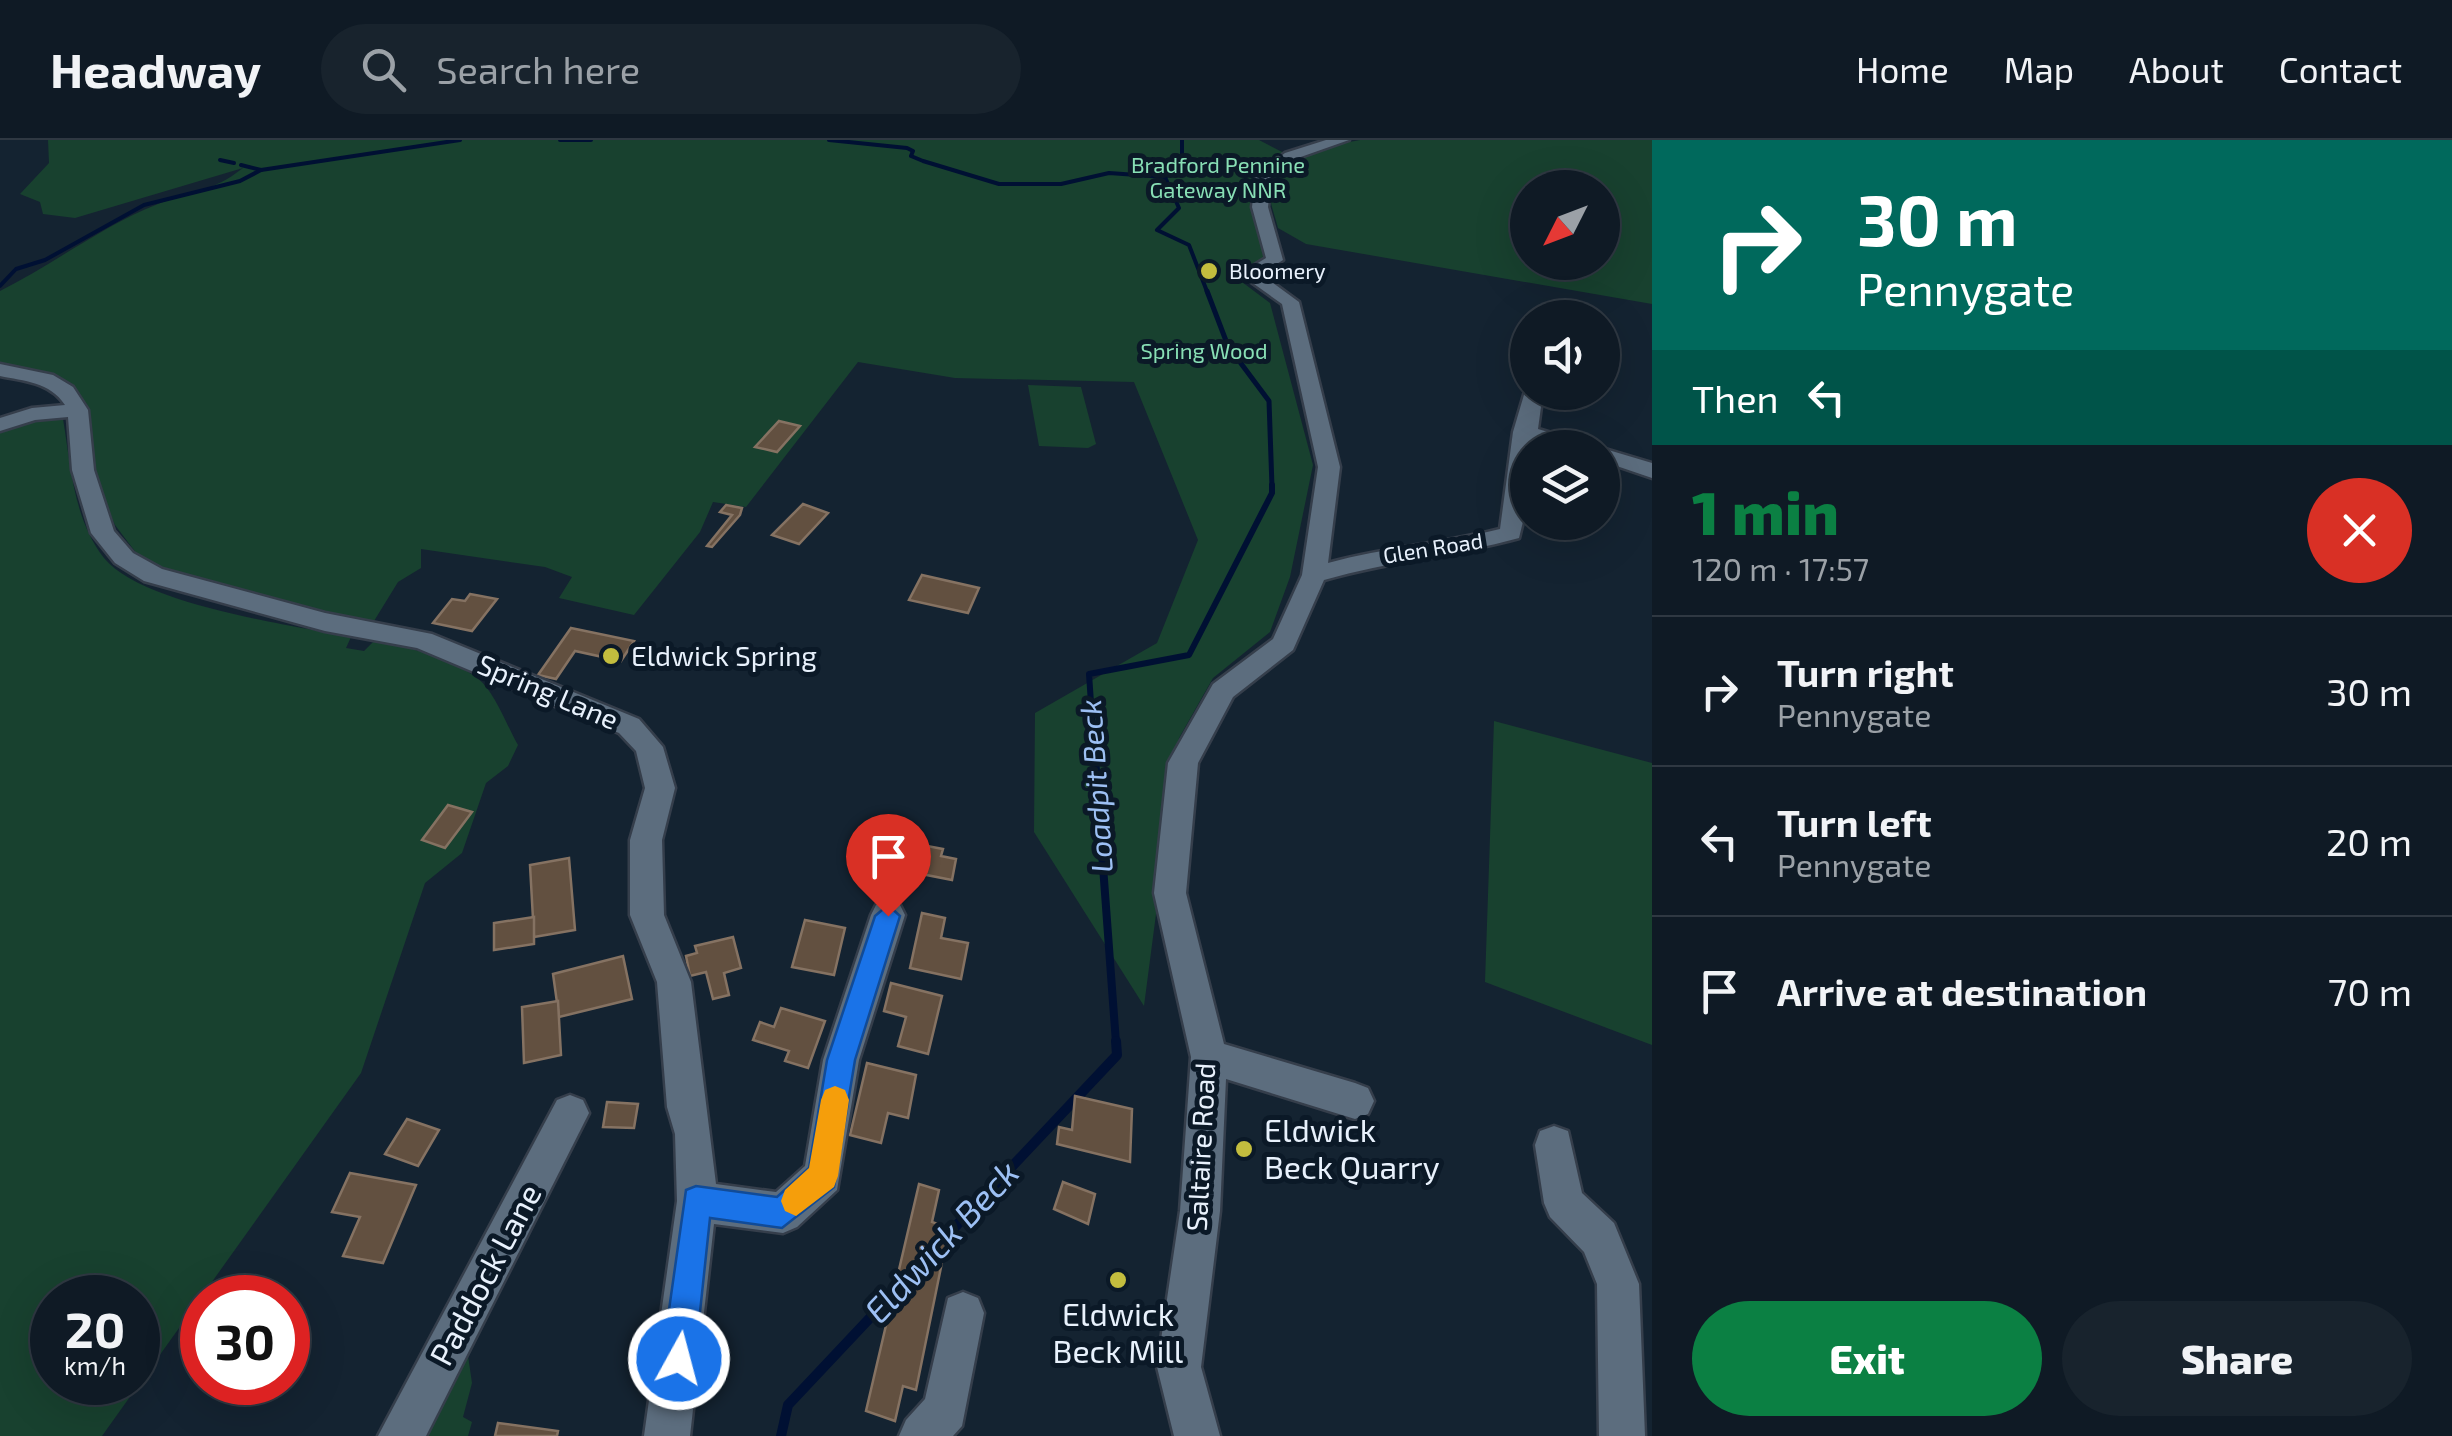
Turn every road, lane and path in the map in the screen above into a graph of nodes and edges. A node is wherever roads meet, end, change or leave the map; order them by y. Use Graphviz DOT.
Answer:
graph roads {
  1 [pos="1342,140"];
  2 [pos="0,370"];
  3 [pos="78,410"];
  4 [pos="0,425"];
  5 [pos="1620,459"];
  6 [pos="1652,471"];
  7 [pos="1510,534"];
  8 [pos="1314,574"];
  9 [pos="888,916"];
  10 [pos="1209,1057"];
  11 [pos="1355,1101"];
  12 [pos="570,1113"];
  13 [pos="1554,1145"];
  14 [pos="696,1201"];
  15 [pos="963,1313"];
  16 [pos="401,1436"];
  17 [pos="667,1436"];
  18 [pos="922,1436"];
  19 [pos="1196,1436"];
  20 [pos="1622,1436"];
  1 -- 8 [label="street, Saltaire Road"];
  2 -- 3 [label="street"];
  3 -- 4 [label="street"];
  3 -- 14 [label="street, Spring Lane"];
  5 -- 6 [label="street"];
  7 -- 8 [label="street, Glen Road"];
  8 -- 10 [label="street, Saltaire Road"];
  9 -- 14 [label="street"];
  10 -- 11 [label="street"];
  10 -- 19 [label="street, Saltaire Road"];
  12 -- 16 [label="street, Paddock Lane"];
  13 -- 20 [label="street"];
  14 -- 17 [label="street, Spring Lane"];
  15 -- 18 [label="street"];
}
